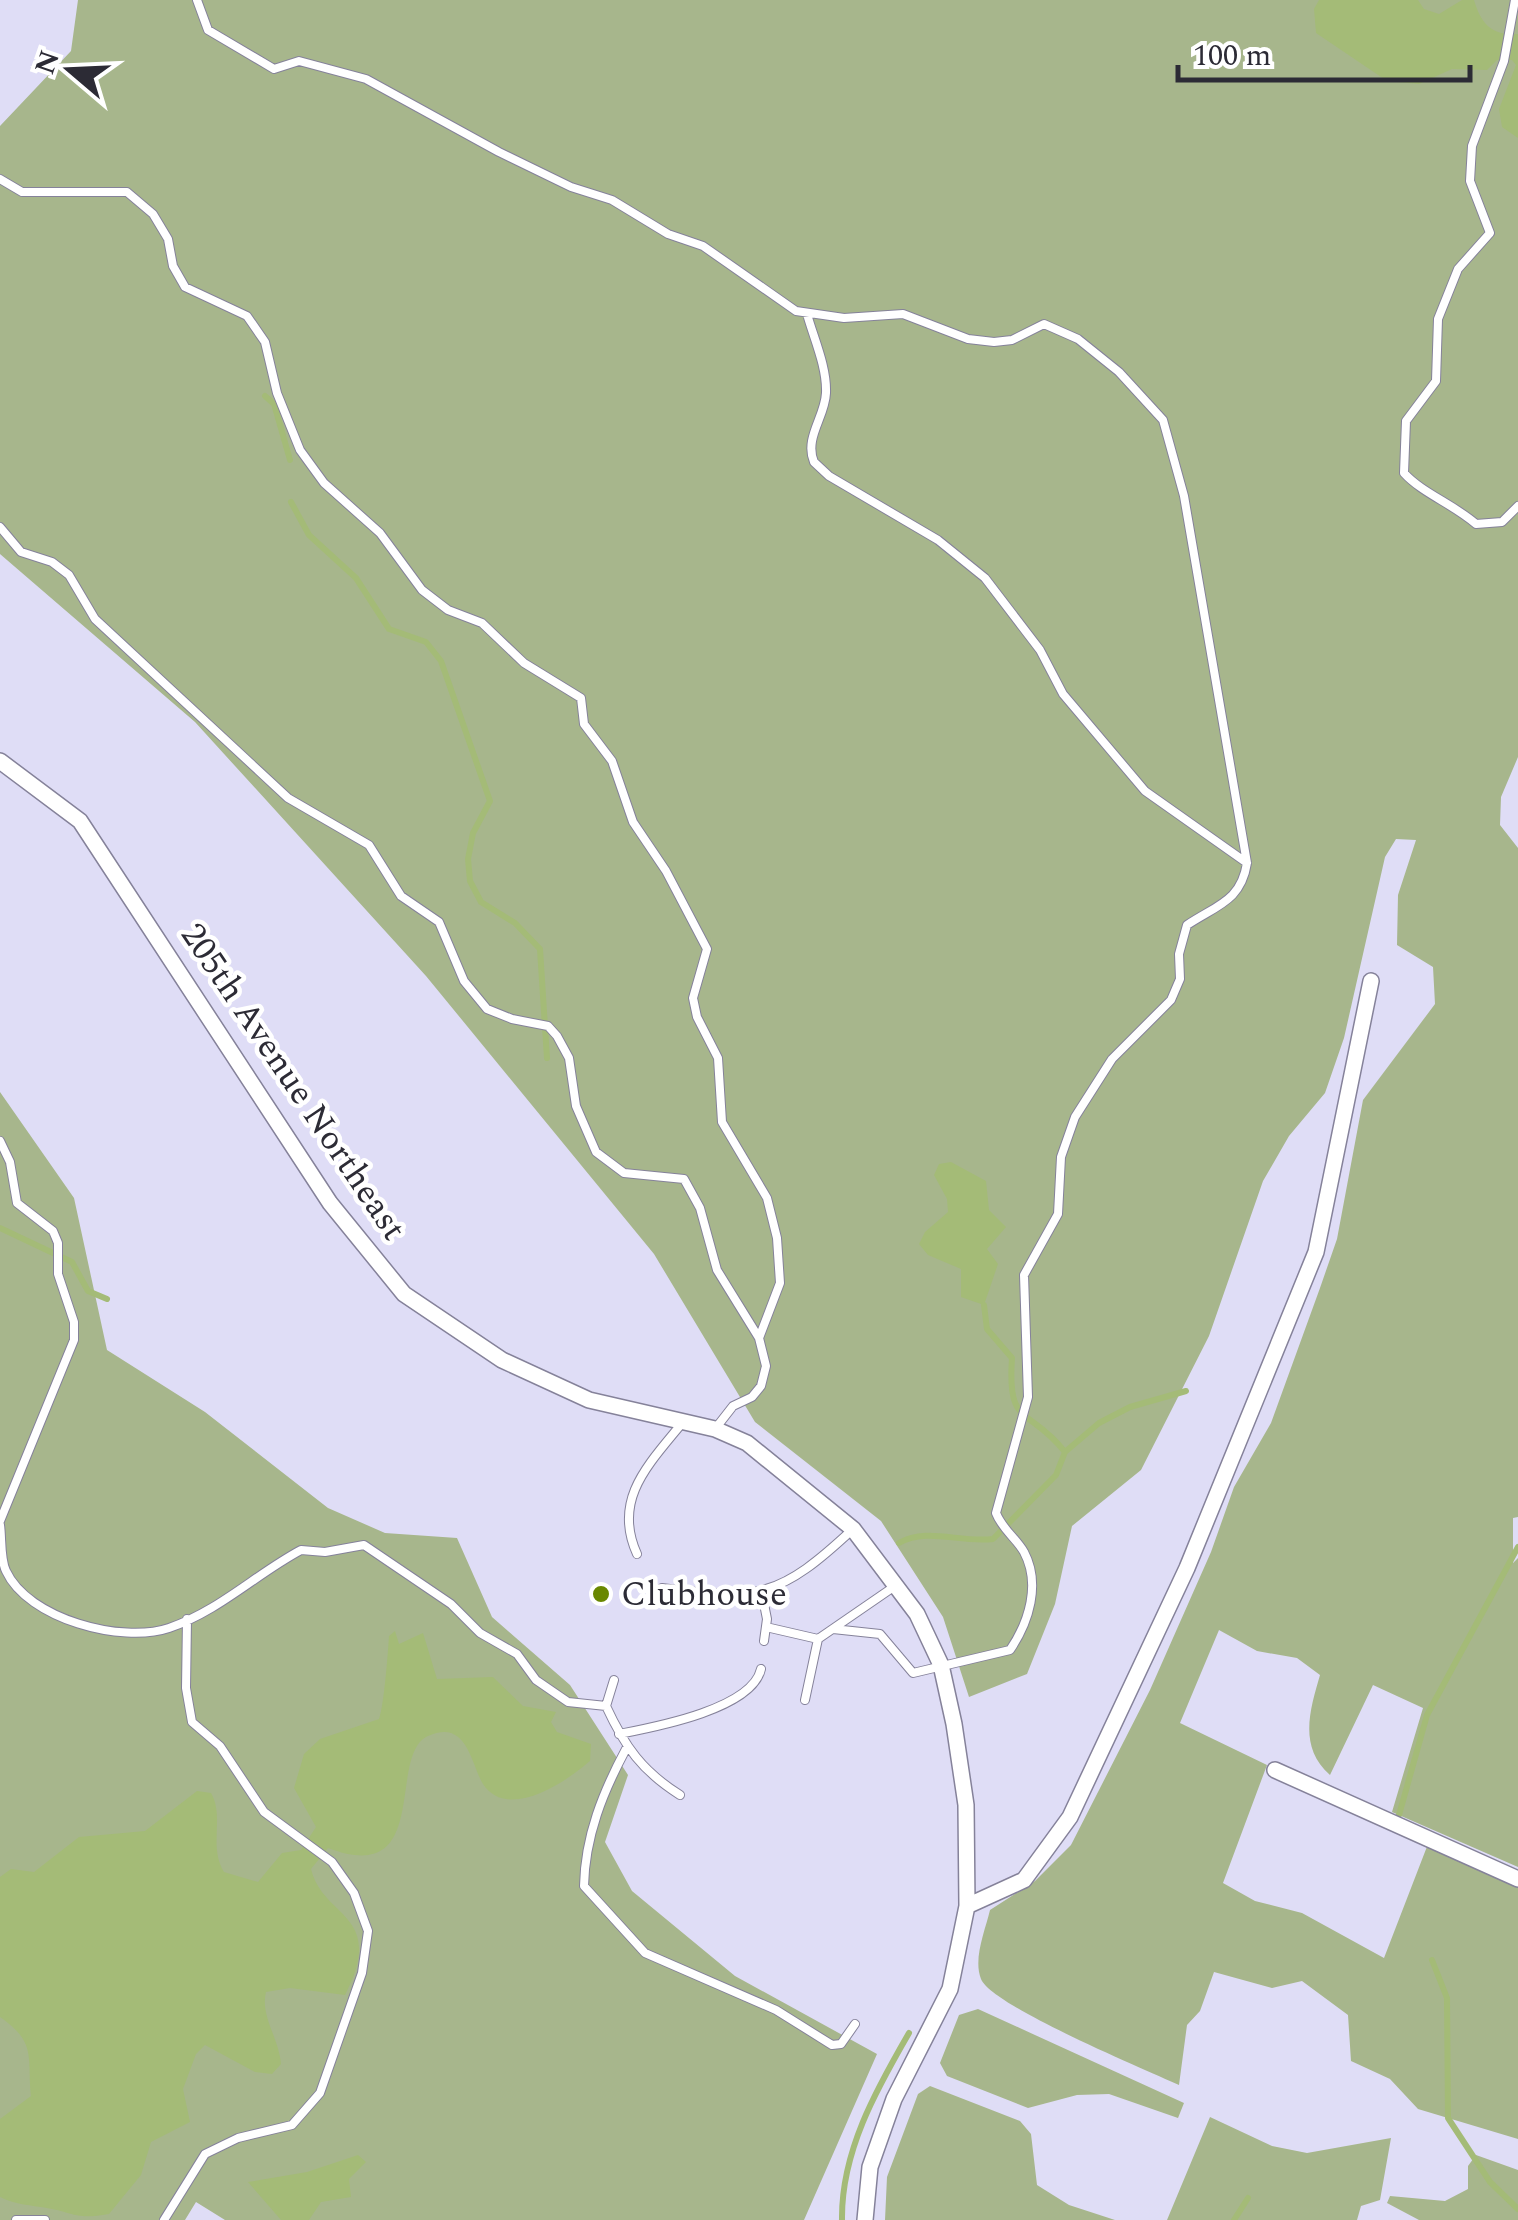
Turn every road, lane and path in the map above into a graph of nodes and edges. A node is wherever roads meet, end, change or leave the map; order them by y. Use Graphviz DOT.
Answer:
graph roads {
  1 [pos="196,0"];
  2 [pos="1515,0"];
  3 [pos="0,179"];
  4 [pos="808,314"];
  5 [pos="1518,506"];
  6 [pos="0,527"];
  7 [pos="0,760"];
  8 [pos="1247,863"];
  9 [pos="1371,981"];
  10 [pos="0,1141"];
  11 [pos="758,1338"];
  12 [pos="683,1422"];
  13 [pos="714,1429"];
  14 [pos="0,1523"];
  15 [pos="853,1530"];
  16 [pos="636,1554"];
  17 [pos="898,1584"];
  18 [pos="662,1588"];
  19 [pos="762,1594"];
  20 [pos="187,1619"];
  21 [pos="766,1628"];
  22 [pos="834,1629"];
  23 [pos="818,1639"];
  24 [pos="764,1641"];
  25 [pos="941,1666"];
  26 [pos="761,1669"];
  27 [pos="614,1680"];
  28 [pos="805,1700"];
  29 [pos="606,1706"];
  30 [pos="619,1734"];
  31 [pos="626,1748"];
  32 [pos="1275,1770"];
  33 [pos="680,1796"];
  34 [pos="1518,1878"];
  35 [pos="966,1906"];
  36 [pos="855,2024"];
  37 [pos="16,2220"];
  38 [pos="44,2220"];
  39 [pos="164,2220"];
  40 [pos="865,2220"];
  1 -- 4 [label="lane"];
  2 -- 5 [label="lane"];
  3 -- 11 [label="lane"];
  4 -- 8 [label="lane"];
  4 -- 8 [label="lane"];
  6 -- 11 [label="lane"];
  7 -- 12 [label="street, 205th Avenue Northeast"];
  8 -- 25 [label="lane"];
  9 -- 35 [label="street"];
  10 -- 14 [label="lane"];
  11 -- 13 [label="lane"];
  12 -- 13 [label="street, 205th Avenue Northeast"];
  12 -- 16 [label="lane"];
  13 -- 15 [label="street, 205th Avenue Northeast"];
  14 -- 20 [label="lane"];
  15 -- 17 [label="street, 205th Avenue Northeast"];
  15 -- 19 [label="lane"];
  17 -- 22 [label="lane"];
  17 -- 25 [label="street, 205th Avenue Northeast"];
  18 -- 19 [label="lane"];
  19 -- 21 [label="lane"];
  20 -- 29 [label="lane"];
  20 -- 39 [label="lane"];
  21 -- 23 [label="lane"];
  21 -- 24 [label="lane"];
  22 -- 23 [label="lane"];
  22 -- 25 [label="lane"];
  23 -- 28 [label="lane"];
  25 -- 35 [label="street, 205th Avenue Northeast"];
  26 -- 30 [label="lane"];
  27 -- 29 [label="lane"];
  29 -- 30 [label="lane"];
  30 -- 31 [label="lane"];
  31 -- 33 [label="lane"];
  31 -- 36 [label="lane"];
  32 -- 34 [label="street"];
  35 -- 40 [label="street, 205th Avenue Northeast"];
  37 -- 38 [label="lane"];
}
